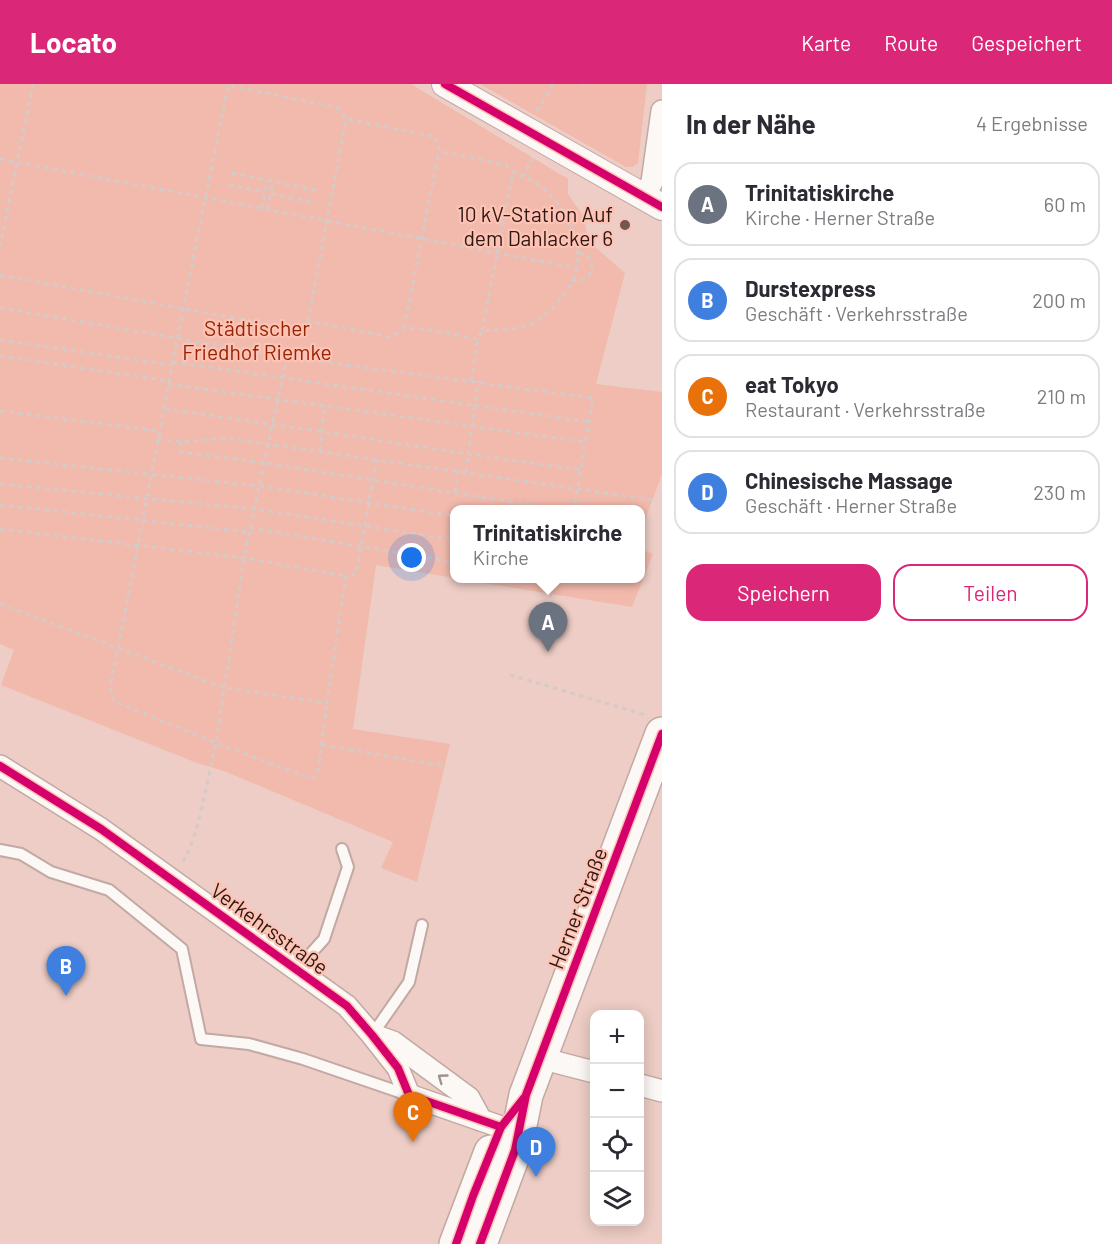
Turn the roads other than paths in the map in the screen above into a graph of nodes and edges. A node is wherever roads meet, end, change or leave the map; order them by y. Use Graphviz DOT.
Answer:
graph roads {
  1 [pos="445,84"];
  2 [pos="662,111"];
  3 [pos="653,202"];
  4 [pos="657,726"];
  5 [pos="0,766"];
  6 [pos="342,849"];
  7 [pos="0,850"];
  8 [pos="422,925"];
  9 [pos="297,969"];
  10 [pos="372,1035"];
  11 [pos="540,1058"];
  12 [pos="590,1071"];
  13 [pos="644,1086"];
  14 [pos="662,1091"];
  15 [pos="409,1095"];
  16 [pos="526,1095"];
  17 [pos="491,1123"];
  18 [pos="501,1186"];
  19 [pos="456,1244"];
  20 [pos="480,1244"];
  1 -- 3 [label="street"];
  2 -- 3 [label="street"];
  4 -- 11 [label="main road, Herner Straße"];
  5 -- 9 [label="street, Verkehrsstraße"];
  6 -- 9 [label="lane"];
  7 -- 15 [label="lane"];
  8 -- 10 [label="lane"];
  9 -- 10 [label="street, Verkehrsstraße"];
  10 -- 15 [label="street, Verkehrsstraße"];
  17 -- 10 [label="street, Verkehrsstraße, one-way"];
  11 -- 12 [label="street"];
  11 -- 16 [label="main road, Herner Straße"];
  13 -- 14 [label="street"];
  15 -- 17 [label="street"];
  16 -- 17 [label="main road, Herner Straße"];
  16 -- 18 [label="main road, Herner Straße"];
  17 -- 18 [label="main road"];
  17 -- 19 [label="main road, Herner Straße"];
  18 -- 20 [label="main road, Herner Straße"];
}
